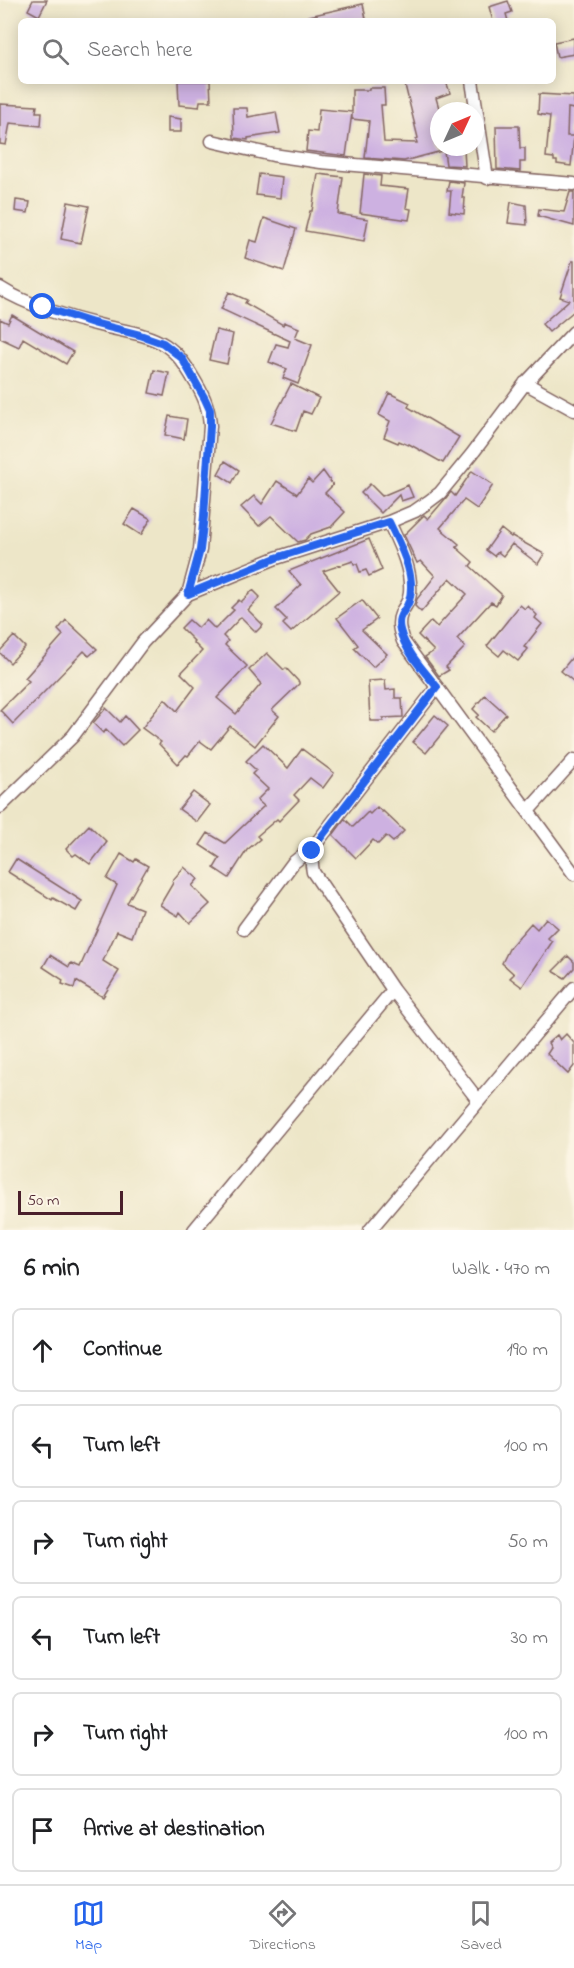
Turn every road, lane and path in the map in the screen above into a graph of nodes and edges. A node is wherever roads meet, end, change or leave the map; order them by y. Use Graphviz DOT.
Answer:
graph roads {
  1 [pos="472,84"];
  2 [pos="212,141"];
  3 [pos="487,178"];
  4 [pos="574,184"];
  5 [pos="0,288"];
  6 [pos="574,332"];
  7 [pos="525,383"];
  8 [pos="574,410"];
  9 [pos="389,522"];
  10 [pos="188,594"];
  11 [pos="437,687"];
  12 [pos="574,759"];
  13 [pos="0,807"];
  14 [pos="528,812"];
  15 [pos="315,845"];
  16 [pos="574,874"];
  17 [pos="244,929"];
  18 [pos="574,988"];
  19 [pos="393,990"];
  20 [pos="478,1100"];
  21 [pos="194,1230"];
  22 [pos="370,1230"];
  1 -- 3 [label="street"];
  2 -- 3 [label="street"];
  3 -- 4 [label="street"];
  5 -- 10 [label="street"];
  6 -- 7 [label="street"];
  7 -- 8 [label="street"];
  7 -- 9 [label="street"];
  9 -- 10 [label="street"];
  9 -- 11 [label="street"];
  10 -- 13 [label="street"];
  11 -- 14 [label="street"];
  11 -- 15 [label="street"];
  12 -- 14 [label="street"];
  14 -- 16 [label="street"];
  15 -- 17 [label="street"];
  15 -- 19 [label="street"];
  18 -- 20 [label="street"];
  19 -- 20 [label="street"];
  19 -- 21 [label="street"];
  20 -- 22 [label="street"];
}
